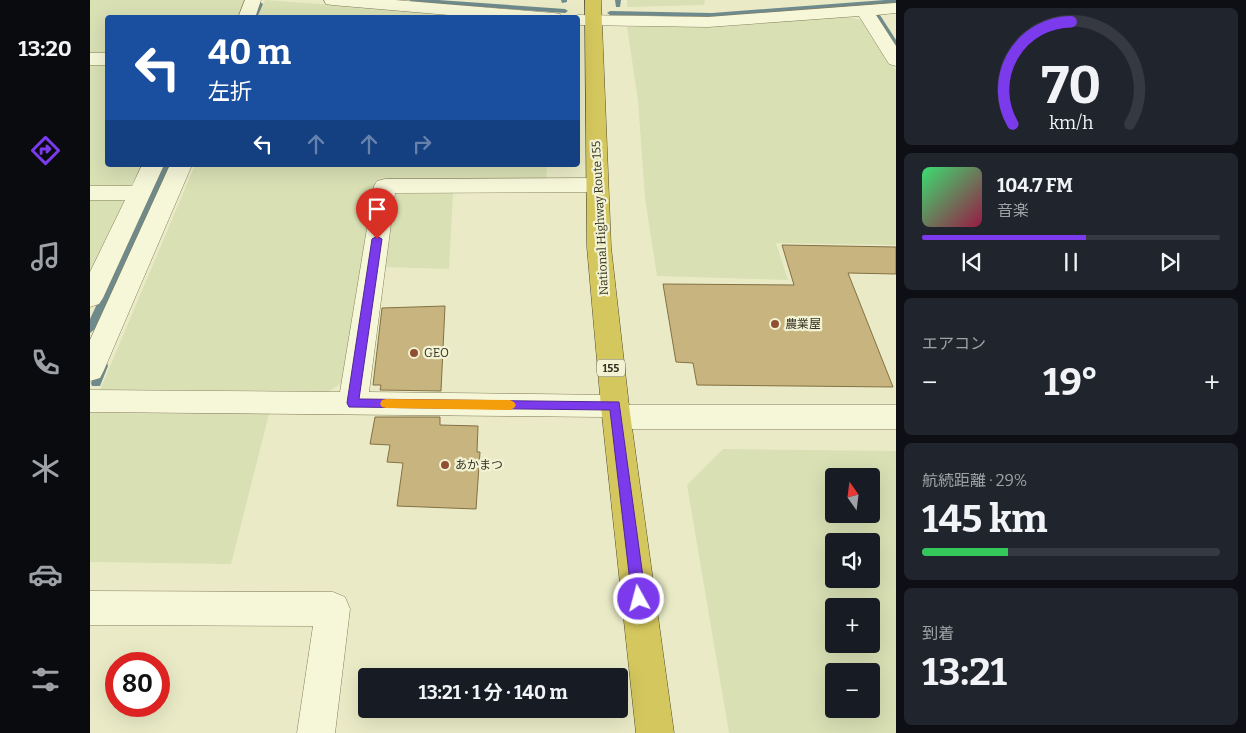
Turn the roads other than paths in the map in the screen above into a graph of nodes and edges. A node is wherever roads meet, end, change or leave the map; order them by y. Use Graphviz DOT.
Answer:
graph roads {
  1 [pos="253,0"];
  2 [pos="332,0"];
  3 [pos="896,8"];
  4 [pos="865,11"];
  5 [pos="588,14"];
  6 [pos="247,15"];
  7 [pos="517,15"];
  8 [pos="90,58"];
  9 [pos="105,59"];
  10 [pos="896,60"];
  11 [pos="152,167"];
  12 [pos="179,167"];
  13 [pos="597,185"];
  14 [pos="90,192"];
  15 [pos="140,193"];
  16 [pos="90,298"];
  17 [pos="90,370"];
  18 [pos="90,401"];
  19 [pos="353,403"];
  20 [pos="616,412"];
  21 [pos="896,417"];
  22 [pos="90,608"];
  23 [pos="316,733"];
  24 [pos="655,733"];
  1 -- 6 [label="street"];
  2 -- 7 [label="street"];
  3 -- 4 [label="street"];
  4 -- 5 [label="street"];
  4 -- 10 [label="street"];
  5 -- 13 [label="highway, National Highway Route 155 / 155"];
  8 -- 9 [label="street"];
  11 -- 15 [label="street"];
  12 -- 17 [label="street"];
  13 -- 19 [label="street"];
  13 -- 20 [label="highway, National Highway Route 155 / 155"];
  14 -- 15 [label="street"];
  15 -- 16 [label="street"];
  18 -- 19 [label="street"];
  19 -- 20 [label="street"];
  20 -- 21 [label="street"];
  20 -- 24 [label="highway, National Highway Route 155 / 155"];
  22 -- 23 [label="street"];
}
